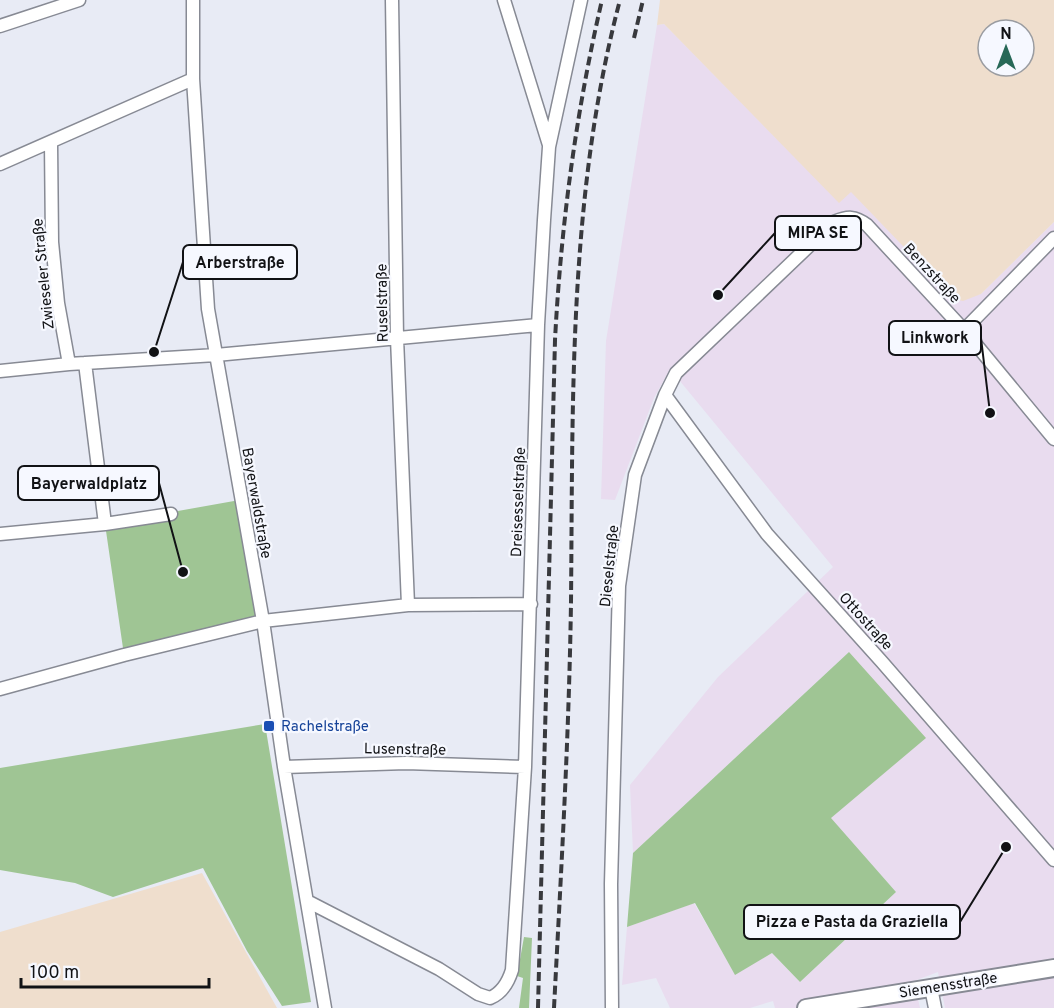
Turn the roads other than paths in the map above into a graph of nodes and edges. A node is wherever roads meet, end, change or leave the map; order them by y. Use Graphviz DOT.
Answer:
graph roads {
  1 [pos="79,0"];
  2 [pos="193,0"];
  3 [pos="392,0"];
  4 [pos="504,0"];
  5 [pos="581,0"];
  6 [pos="0,26"];
  7 [pos="194,79"];
  8 [pos="51,143"];
  9 [pos="549,147"];
  10 [pos="0,164"];
  11 [pos="851,217"];
  12 [pos="1054,238"];
  13 [pos="538,325"];
  14 [pos="964,330"];
  15 [pos="397,338"];
  16 [pos="216,355"];
  17 [pos="85,363"];
  18 [pos="69,364"];
  19 [pos="0,371"];
  20 [pos="665,395"];
  21 [pos="1054,439"];
  22 [pos="171,513"];
  23 [pos="105,524"];
  24 [pos="0,534"];
  25 [pos="531,604"];
  26 [pos="408,605"];
  27 [pos="263,621"];
  28 [pos="0,689"];
  29 [pos="284,767"];
  30 [pos="525,767"];
  31 [pos="1054,860"];
  32 [pos="307,901"];
  33 [pos="1054,968"];
  34 [pos="931,988"];
  35 [pos="325,1008"];
  36 [pos="612,1008"];
  37 [pos="806,1008"];
  38 [pos="935,1008"];
  1 -- 6 [label="street"];
  2 -- 7 [label="street, Bayerwaldstraße"];
  3 -- 15 [label="street, Ruselstraße"];
  4 -- 9 [label="street"];
  5 -- 9 [label="street, Dreisesselstraße"];
  7 -- 8 [label="street"];
  7 -- 16 [label="street, Bayerwaldstraße"];
  8 -- 10 [label="street"];
  8 -- 18 [label="street, Zwieseler Straße"];
  9 -- 13 [label="street, Dreisesselstraße"];
  11 -- 14 [label="street, Benzstraße"];
  11 -- 20 [label="street, Dieselstraße"];
  12 -- 14 [label="street"];
  13 -- 15 [label="street"];
  13 -- 25 [label="street, Dreisesselstraße"];
  14 -- 21 [label="street, Benzstraße"];
  15 -- 16 [label="street"];
  15 -- 26 [label="street, Ruselstraße"];
  16 -- 17 [label="street"];
  16 -- 27 [label="street, Bayerwaldstraße"];
  17 -- 18 [label="street"];
  17 -- 23 [label="street"];
  18 -- 19 [label="street"];
  20 -- 31 [label="street, Ottostraße"];
  20 -- 36 [label="street, Dieselstraße"];
  22 -- 23 [label="street"];
  23 -- 24 [label="street"];
  25 -- 26 [label="street"];
  25 -- 30 [label="street, Dreisesselstraße"];
  26 -- 27 [label="street"];
  27 -- 28 [label="street"];
  27 -- 29 [label="street, Bayerwaldstraße"];
  29 -- 30 [label="street, Lusenstraße"];
  29 -- 32 [label="street, Bayerwaldstraße"];
  30 -- 32 [label="street, Dreisesselstraße"];
  32 -- 35 [label="street, Bayerwaldstraße"];
  33 -- 34 [label="main road, Siemensstraße"];
  34 -- 37 [label="main road, Siemensstraße"];
  34 -- 38 [label="street"];
}
